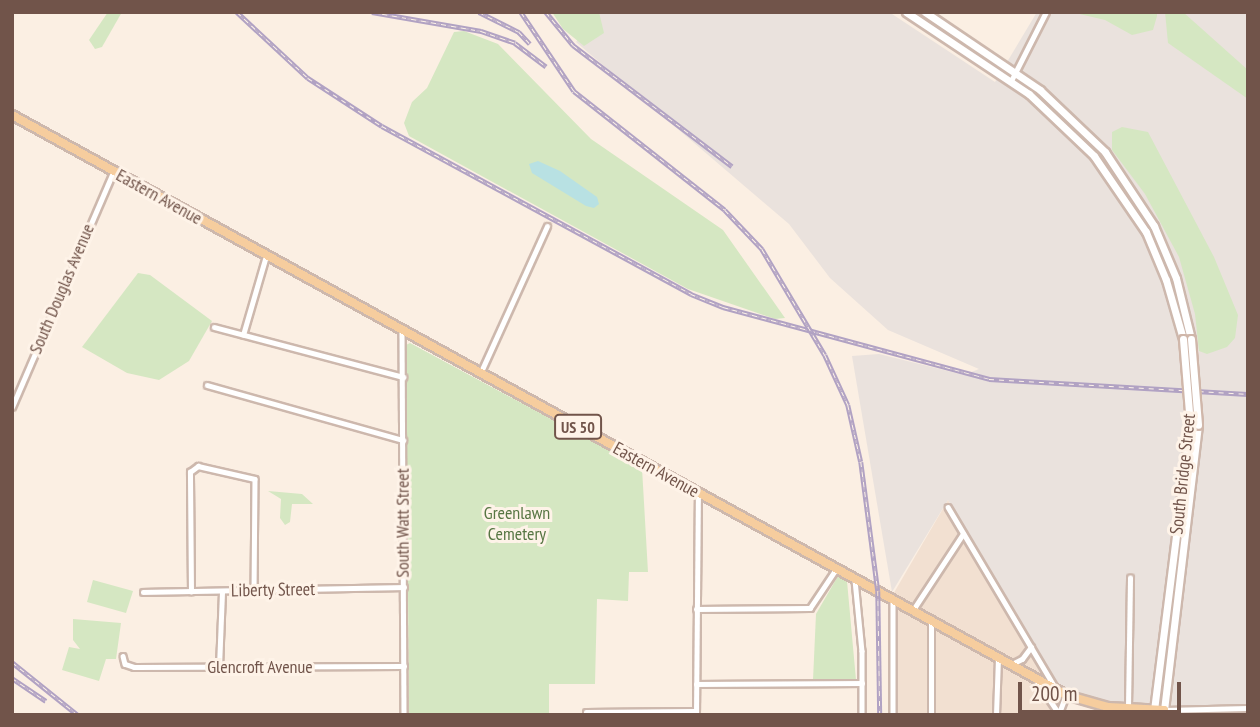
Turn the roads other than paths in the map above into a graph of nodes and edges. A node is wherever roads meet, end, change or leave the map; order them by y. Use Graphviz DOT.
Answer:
graph roads {
  1 [pos="906,12"];
  2 [pos="925,12"];
  3 [pos="1046,12"];
  4 [pos="1017,72"];
  5 [pos="1011,81"];
  6 [pos="12,116"];
  7 [pos="113,172"];
  8 [pos="547,226"];
  9 [pos="266,256"];
  10 [pos="214,327"];
  11 [pos="402,332"];
  12 [pos="243,335"];
  13 [pos="1187,339"];
  14 [pos="480,374"];
  15 [pos="403,377"];
  16 [pos="206,385"];
  17 [pos="12,407"];
  18 [pos="1194,425"];
  19 [pos="403,440"];
  20 [pos="698,494"];
  21 [pos="948,507"];
  22 [pos="963,534"];
  23 [pos="836,569"];
  24 [pos="1130,578"];
  25 [pos="856,579"];
  26 [pos="404,587"];
  27 [pos="254,591"];
  28 [pos="191,592"];
  29 [pos="222,592"];
  30 [pos="143,593"];
  31 [pos="893,599"];
  32 [pos="696,609"];
  33 [pos="913,610"];
  34 [pos="931,620"];
  35 [pos="1031,646"];
  36 [pos="123,656"];
  37 [pos="998,656"];
  38 [pos="1011,664"];
  39 [pos="404,666"];
  40 [pos="219,667"];
  41 [pos="1035,677"];
  42 [pos="862,683"];
  43 [pos="695,684"];
  44 [pos="1056,689"];
  45 [pos="1066,695"];
  46 [pos="1248,708"];
  47 [pos="1128,710"];
  48 [pos="1211,711"];
  49 [pos="586,712"];
  50 [pos="1154,712"];
  51 [pos="1164,712"];
  52 [pos="696,713"];
  53 [pos="1059,714"];
  54 [pos="404,715"];
  55 [pos="862,715"];
  56 [pos="893,715"];
  57 [pos="931,715"];
  58 [pos="996,715"];
  1 -- 5 [label="main road, South Bridge Street"];
  2 -- 4 [label="main road, South Bridge Street"];
  3 -- 4 [label="street"];
  4 -- 5 [label="street"];
  4 -- 13 [label="main road, South Bridge Street"];
  5 -- 13 [label="main road, South Bridge Street"];
  6 -- 7 [label="main road, Eastern Avenue / US 50"];
  7 -- 9 [label="main road, Eastern Avenue / US 50"];
  7 -- 17 [label="street, South Douglas Avenue"];
  8 -- 14 [label="street"];
  9 -- 11 [label="main road, Eastern Avenue / US 50"];
  9 -- 12 [label="street"];
  10 -- 12 [label="street"];
  11 -- 14 [label="main road, Eastern Avenue / US 50"];
  11 -- 15 [label="street, South Watt Street"];
  12 -- 15 [label="street"];
  13 -- 18 [label="main road, South Bridge Street, bridge"];
  14 -- 20 [label="main road, Eastern Avenue / US 50"];
  15 -- 19 [label="street, South Watt Street"];
  16 -- 19 [label="street"];
  18 -- 50 [label="main road, South Bridge Street"];
  18 -- 51 [label="main road, South Bridge Street"];
  19 -- 26 [label="street, South Watt Street"];
  20 -- 23 [label="main road, Eastern Avenue / US 50"];
  20 -- 32 [label="street"];
  21 -- 22 [label="street"];
  22 -- 33 [label="street"];
  22 -- 35 [label="street"];
  23 -- 25 [label="main road, Eastern Avenue / US 50"];
  23 -- 32 [label="street"];
  24 -- 47 [label="street"];
  25 -- 31 [label="main road, Eastern Avenue / US 50"];
  25 -- 42 [label="street"];
  26 -- 27 [label="street, Liberty Street"];
  26 -- 39 [label="street, South Watt Street"];
  27 -- 28 [label="street"];
  27 -- 29 [label="street, Liberty Street"];
  28 -- 29 [label="street, Liberty Street"];
  28 -- 30 [label="street, Liberty Street"];
  29 -- 40 [label="street"];
  31 -- 33 [label="main road, Eastern Avenue / US 50"];
  31 -- 56 [label="street"];
  32 -- 43 [label="street"];
  33 -- 34 [label="main road, Eastern Avenue / US 50"];
  34 -- 37 [label="main road, Eastern Avenue / US 50"];
  34 -- 57 [label="street"];
  35 -- 38 [label="street"];
  35 -- 44 [label="street"];
  36 -- 40 [label="street, Glencroft Avenue"];
  37 -- 38 [label="main road, Eastern Avenue / US 50"];
  37 -- 58 [label="street"];
  38 -- 41 [label="main road, Eastern Avenue / US 50"];
  39 -- 40 [label="street, Glencroft Avenue"];
  39 -- 54 [label="street, South Watt Street"];
  41 -- 44 [label="main road, Eastern Avenue / US 50"];
  41 -- 53 [label="street"];
  42 -- 43 [label="street"];
  42 -- 55 [label="street"];
  43 -- 52 [label="street"];
  44 -- 45 [label="main road, Eastern Avenue / US 50"];
  45 -- 47 [label="main road, Eastern Avenue / US 50"];
  45 -- 53 [label="street"];
  46 -- 48 [label="street"];
  47 -- 50 [label="main road, Eastern Avenue / US 50"];
  48 -- 51 [label="street"];
  49 -- 52 [label="street"];
  50 -- 51 [label="main road, Eastern Avenue / US 50"];
}
